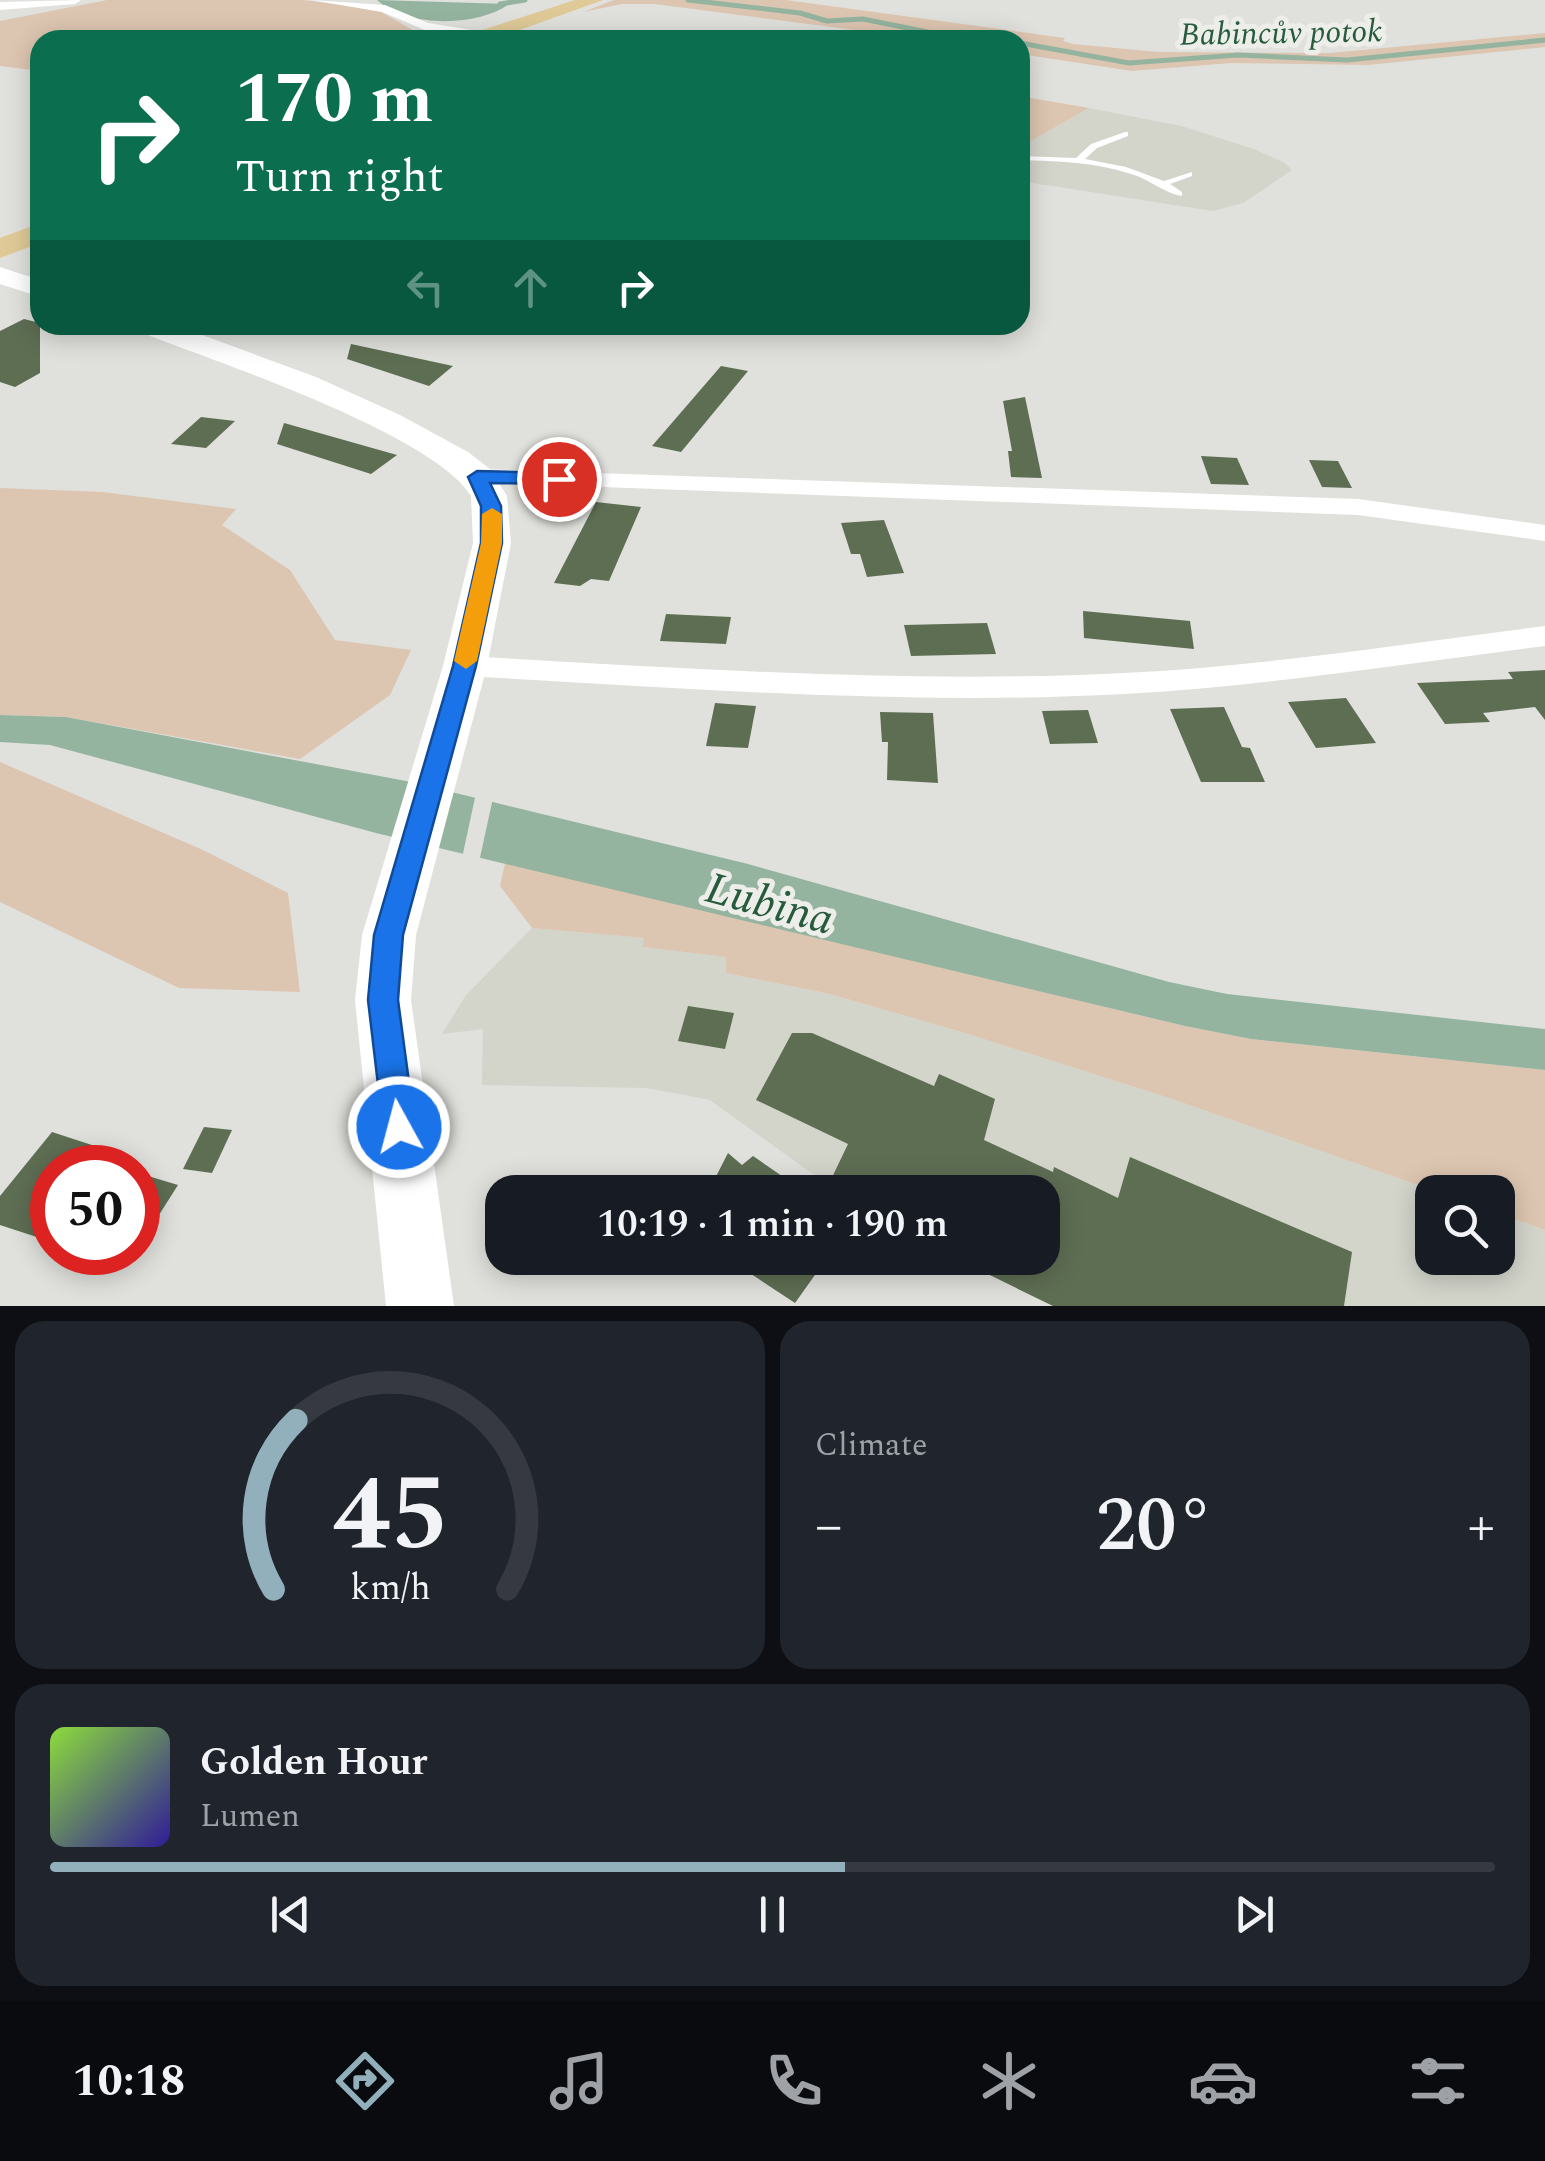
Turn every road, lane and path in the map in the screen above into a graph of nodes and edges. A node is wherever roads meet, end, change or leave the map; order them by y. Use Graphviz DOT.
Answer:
graph roads {
  1 [pos="75,0"];
  2 [pos="317,0"];
  3 [pos="594,0"];
  4 [pos="0,6"];
  5 [pos="445,30"];
  6 [pos="502,30"];
  7 [pos="1125,134"];
  8 [pos="1030,158"];
  9 [pos="1080,159"];
  10 [pos="1189,174"];
  11 [pos="1165,183"];
  12 [pos="1179,194"];
  13 [pos="30,236"];
  14 [pos="0,249"];
  15 [pos="0,275"];
  16 [pos="30,286"];
  17 [pos="174,335"];
  18 [pos="477,477"];
  19 [pos="1545,533"];
  20 [pos="1545,636"];
  21 [pos="465,666"];
  22 [pos="420,1306"];
  1 -- 4 [label="street"];
  2 -- 5 [label="street"];
  3 -- 6 [label="main road"];
  7 -- 9 [label="lane"];
  8 -- 9 [label="lane"];
  9 -- 11 [label="lane"];
  10 -- 11 [label="lane"];
  11 -- 12 [label="lane"];
  13 -- 14 [label="main road"];
  15 -- 16 [label="main road"];
  17 -- 18 [label="main road"];
  18 -- 19 [label="street"];
  18 -- 21 [label="main road"];
  20 -- 21 [label="street"];
  21 -- 22 [label="main road"];
}
